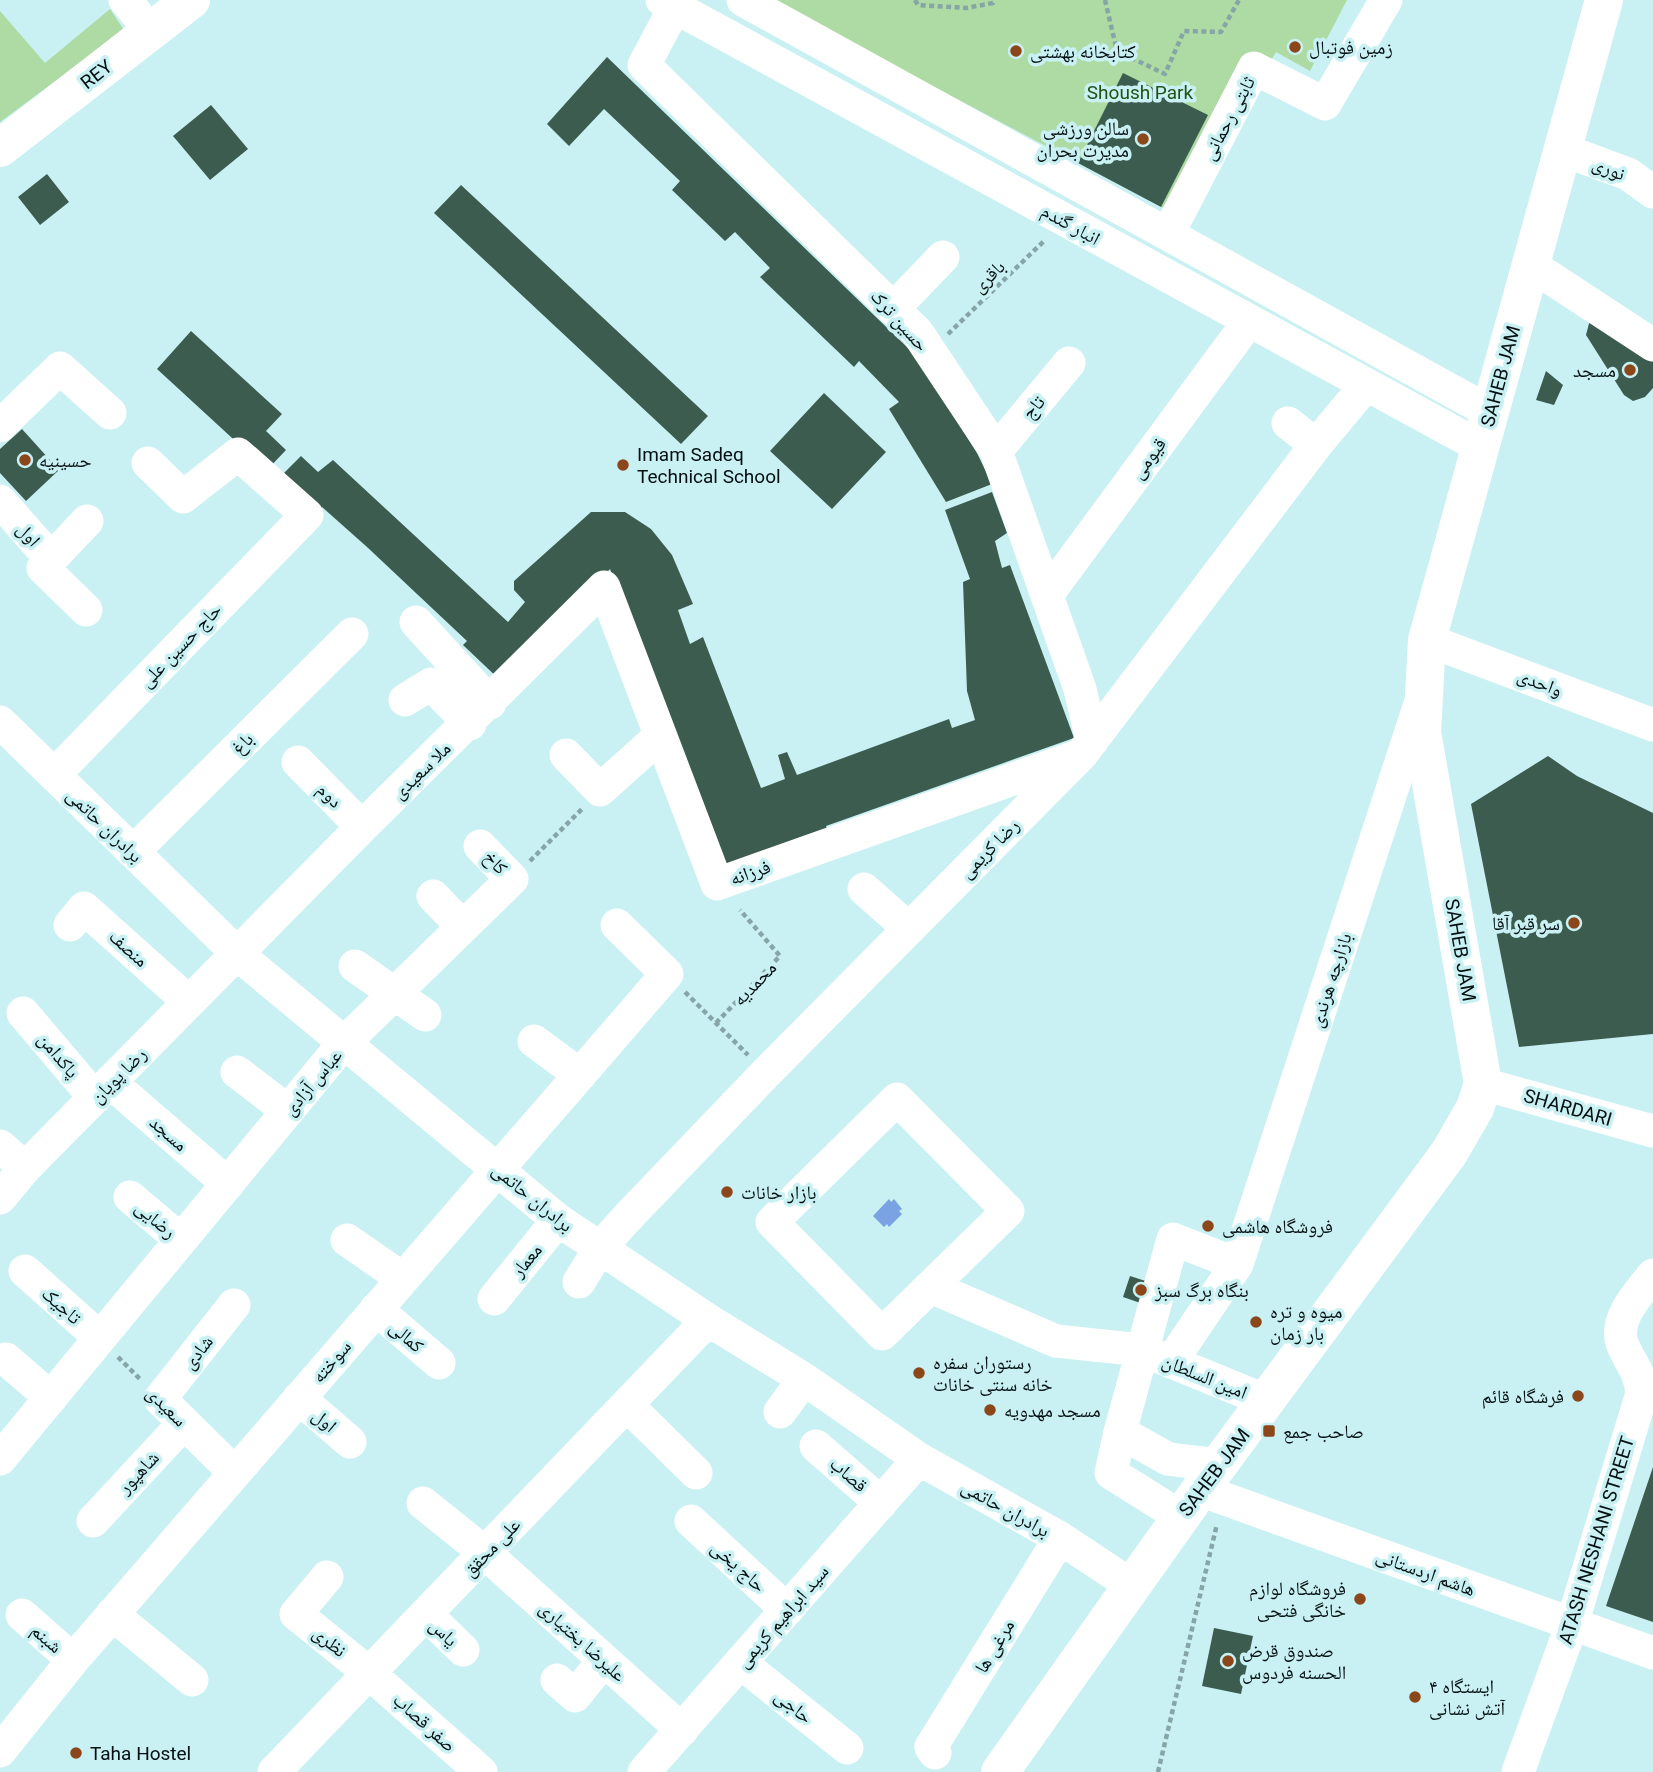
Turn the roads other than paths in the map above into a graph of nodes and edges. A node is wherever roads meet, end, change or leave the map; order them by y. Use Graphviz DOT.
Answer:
graph roads {
  1 [pos="125,0"];
  2 [pos="191,0"];
  3 [pos="1387,0"];
  4 [pos="1604,0"];
  5 [pos="668,4"];
  6 [pos="752,5"];
  7 [pos="151,31"];
  8 [pos="742,44"];
  9 [pos="0,148"];
  10 [pos="1563,150"];
  11 [pos="1653,192"];
  12 [pos="1168,234"];
  13 [pos="943,257"];
  14 [pos="1531,265"];
  15 [pos="893,309"];
  16 [pos="1249,321"];
  17 [pos="1653,345"];
  18 [pos="1069,363"];
  19 [pos="1366,385"];
  20 [pos="110,413"];
  21 [pos="1288,423"];
  22 [pos="0,426"];
  23 [pos="1485,430"];
  24 [pos="1316,445"];
  25 [pos="996,451"];
  26 [pos="148,463"];
  27 [pos="0,502"];
  28 [pos="87,521"];
  29 [pos="51,559"];
  30 [pos="604,587"];
  31 [pos="1047,595"];
  32 [pos="86,610"];
  33 [pos="416,622"];
  34 [pos="352,634"];
  35 [pos="1427,640"];
  36 [pos="1422,695"];
  37 [pos="405,700"];
  38 [pos="480,713"];
  39 [pos="0,724"];
  40 [pos="1653,725"];
  41 [pos="659,737"];
  42 [pos="1087,748"];
  43 [pos="566,755"];
  44 [pos="299,762"];
  45 [pos="54,775"];
  46 [pos="362,827"];
  47 [pos="480,846"];
  48 [pos="133,852"];
  49 [pos="512,879"];
  50 [pos="864,889"];
  51 [pos="433,896"];
  52 [pos="70,925"];
  53 [pos="617,925"];
  54 [pos="463,927"];
  55 [pos="909,929"];
  56 [pos="237,954"];
  57 [pos="355,966"];
  58 [pos="396,993"];
  59 [pos="189,1002"];
  60 [pos="23,1013"];
  61 [pos="425,1015"];
  62 [pos="534,1041"];
  63 [pos="344,1044"];
  64 [pos="237,1072"];
  65 [pos="580,1075"];
  66 [pos="1483,1084"];
  67 [pos="103,1090"];
  68 [pos="288,1111"];
  69 [pos="1653,1131"];
  70 [pos="0,1146"];
  71 [pos="25,1168"];
  72 [pos="497,1169"];
  73 [pos="228,1184"];
  74 [pos="130,1197"];
  75 [pos="0,1198"];
  76 [pos="558,1220"];
  77 [pos="181,1240"];
  78 [pos="346,1240"];
  79 [pos="600,1248"];
  80 [pos="1237,1264"];
  81 [pos="25,1271"];
  82 [pos="1653,1275"];
  83 [pos="402,1278"];
  84 [pos="579,1282"];
  85 [pos="931,1287"];
  86 [pos="494,1299"];
  87 [pos="234,1305"];
  88 [pos="376,1309"];
  89 [pos="708,1320"];
  90 [pos="100,1338"];
  91 [pos="1156,1356"];
  92 [pos="6,1359"];
  93 [pos="439,1363"];
  94 [pos="804,1379"];
  95 [pos="51,1398"];
  96 [pos="299,1398"];
  97 [pos="160,1399"];
  98 [pos="1267,1401"];
  99 [pos="628,1406"];
  100 [pos="780,1412"];
  101 [pos="184,1423"];
  102 [pos="1120,1432"];
  103 [pos="350,1442"];
  104 [pos="816,1446"];
  105 [pos="919,1459"];
  106 [pos="0,1460"];
  107 [pos="235,1473"];
  108 [pos="696,1473"];
  109 [pos="1206,1493"];
  110 [pos="423,1503"];
  111 [pos="881,1503"];
  112 [pos="93,1521"];
  113 [pos="691,1521"];
  114 [pos="1060,1538"];
  115 [pos="485,1553"];
  116 [pos="327,1577"];
  117 [pos="1131,1585"];
  118 [pos="787,1610"];
  119 [pos="112,1614"];
  120 [pos="426,1614"];
  121 [pos="22,1615"];
  122 [pos="1572,1624"];
  123 [pos="463,1650"];
  124 [pos="1653,1653"];
  125 [pos="73,1660"];
  126 [pos="604,1660"];
  127 [pos="740,1663"];
  128 [pos="369,1673"];
  129 [pos="192,1680"];
  130 [pos="557,1681"];
  131 [pos="682,1730"];
  132 [pos="847,1748"];
  133 [pos="0,1751"];
  134 [pos="935,1753"];
  135 [pos="274,1772"];
  136 [pos="481,1772"];
  137 [pos="644,1772"];
  138 [pos="1000,1772"];
  139 [pos="1518,1772"];
  1 -- 7 [label="street"];
  2 -- 7 [label="main road, REY"];
  3 -- 12 [label="street, ثابتی رحمانی"];
  4 -- 10 [label="main road, SAHEB JAM"];
  5 -- 8 [label="street, انبار گندم"];
  5 -- 15 [label="street, حسین ترک"];
  6 -- 8 [label="street"];
  6 -- 12 [label="street, انبار گندم"];
  7 -- 9 [label="main road, REY"];
  8 -- 16 [label="street, انبار گندم"];
  10 -- 11 [label="street, نوری"];
  10 -- 14 [label="main road, SAHEB JAM"];
  12 -- 23 [label="street, انبار گندم"];
  13 -- 15 [label="street"];
  14 -- 17 [label="street"];
  14 -- 23 [label="main road, SAHEB JAM"];
  15 -- 25 [label="street, حسین ترک"];
  16 -- 19 [label="street, انبار گندم"];
  16 -- 31 [label="street, قیومی"];
  18 -- 25 [label="street, تاج"];
  19 -- 23 [label="street, انبار گندم"];
  19 -- 24 [label="street, رضا کریمی"];
  20 -- 22 [label="street"];
  21 -- 24 [label="street"];
  23 -- 35 [label="main road, SAHEB JAM"];
  24 -- 42 [label="street, رضا کریمی"];
  25 -- 31 [label="street, حسین ترک"];
  26 -- 45 [label="street, حاج حسین علی"];
  27 -- 29 [label="street, اول"];
  28 -- 29 [label="street, اول"];
  29 -- 32 [label="street"];
  30 -- 38 [label="street, ملا سعیدی"];
  30 -- 41 [label="street, فرزانه"];
  31 -- 42 [label="street, حسین ترک"];
  33 -- 38 [label="street"];
  34 -- 48 [label="street, باغ"];
  35 -- 36 [label="main road, SAHEB JAM"];
  35 -- 40 [label="street, واحدی"];
  36 -- 66 [label="main road, SAHEB JAM"];
  36 -- 80 [label="street, بازارچه هرندی"];
  37 -- 38 [label="street"];
  38 -- 46 [label="street, ملا سعیدی"];
  39 -- 45 [label="street, برادران حاتمی"];
  41 -- 42 [label="street, فرزانه"];
  41 -- 43 [label="street"];
  42 -- 55 [label="street, رضا کریمی"];
  44 -- 46 [label="street, دوم"];
  45 -- 48 [label="street, برادران حاتمی"];
  46 -- 56 [label="street, ملا سعیدی"];
  47 -- 49 [label="street, کاخ"];
  48 -- 56 [label="street, برادران حاتمی"];
  49 -- 54 [label="street, عباس آزادی"];
  50 -- 55 [label="street"];
  51 -- 54 [label="street"];
  52 -- 59 [label="street, منصف"];
  53 -- 65 [label="street, سوخته"];
  54 -- 58 [label="street, عباس آزادی"];
  55 -- 79 [label="street, رضا کریمی"];
  56 -- 59 [label="street, رضا پویان"];
  56 -- 63 [label="street, برادران حاتمی"];
  57 -- 58 [label="street"];
  58 -- 61 [label="street"];
  58 -- 63 [label="street, عباس آزادی"];
  59 -- 67 [label="street, رضا پویان"];
  60 -- 67 [label="street, پاکدامن"];
  62 -- 65 [label="street"];
  63 -- 68 [label="street, عباس آزادی"];
  63 -- 72 [label="street, برادران حاتمی"];
  64 -- 68 [label="street"];
  65 -- 72 [label="street, سوخته"];
  66 -- 69 [label="street, SHARDARI"];
  66 -- 98 [label="main road, SAHEB JAM"];
  67 -- 71 [label="street, رضا پویان"];
  67 -- 73 [label="street, مسجد"];
  68 -- 73 [label="street, عباس آزادی"];
  70 -- 71 [label="street"];
  71 -- 75 [label="street, رضا پویان"];
  72 -- 76 [label="street, برادران حاتمی"];
  72 -- 83 [label="street, سوخته"];
  73 -- 77 [label="street, عباس آزادی"];
  74 -- 77 [label="street, رضایی"];
  76 -- 79 [label="street, برادران حاتمی"];
  76 -- 86 [label="street, معمار"];
  77 -- 90 [label="street, عباس آزادی"];
  78 -- 83 [label="street"];
  79 -- 84 [label="street, رضا کریمی"];
  79 -- 89 [label="street, برادران حاتمی"];
  80 -- 91 [label="street, بازارچه هرندی"];
  80 -- 91 [label="street"];
  81 -- 90 [label="street, تاجیک"];
  82 -- 122 [label="street, ATASH NESHANI STREET"];
  83 -- 88 [label="street, سوخته"];
  85 -- 85 [label="street"];
  85 -- 91 [label="street, امین السلطان"];
  87 -- 97 [label="street, شادی"];
  88 -- 93 [label="street, کمالی"];
  88 -- 96 [label="street, سوخته"];
  89 -- 94 [label="street, برادران حاتمی"];
  89 -- 99 [label="street, علی محقق"];
  90 -- 95 [label="street, عباس آزادی"];
  91 -- 98 [label="street, امین السلطان"];
  91 -- 102 [label="street"];
  92 -- 95 [label="street"];
  94 -- 100 [label="street"];
  94 -- 105 [label="street, برادران حاتمی"];
  95 -- 106 [label="street, عباس آزادی"];
  96 -- 103 [label="street, اول"];
  96 -- 107 [label="street, سوخته"];
  97 -- 101 [label="street, سعیدی"];
  98 -- 109 [label="main road, SAHEB JAM"];
  99 -- 108 [label="street"];
  99 -- 115 [label="street, علی محقق"];
  101 -- 107 [label="street, سعیدی"];
  101 -- 112 [label="street, شاهپور"];
  102 -- 109 [label="street"];
  102 -- 109 [label="street"];
  104 -- 111 [label="street, قصاب"];
  105 -- 111 [label="street, سید ابراهیم کریمی"];
  105 -- 114 [label="street, برادران حاتمی"];
  107 -- 119 [label="street, سوخته"];
  109 -- 117 [label="main road, SAHEB JAM"];
  109 -- 122 [label="street, هاشم اردستانی"];
  110 -- 115 [label="street, علیرضا بختیاری"];
  111 -- 118 [label="street, سید ابراهیم کریمی"];
  113 -- 118 [label="street, حاج یخی"];
  114 -- 117 [label="street, برادران حاتمی"];
  114 -- 134 [label="street, مرغی ها"];
  115 -- 120 [label="street, علی محقق"];
  115 -- 126 [label="street, علیرضا بختیاری"];
  116 -- 128 [label="street, نظری"];
  117 -- 138 [label="main road, SAHEB JAM"];
  118 -- 127 [label="street, سید ابراهیم کریمی"];
  119 -- 125 [label="street, سوخته"];
  119 -- 129 [label="street"];
  120 -- 123 [label="street, یاس"];
  120 -- 128 [label="street, علی محقق"];
  121 -- 125 [label="street, شبنم"];
  122 -- 124 [label="street, هاشم اردستانی"];
  122 -- 139 [label="street, ATASH NESHANI STREET"];
  125 -- 133 [label="street, سوخته"];
  126 -- 130 [label="street"];
  126 -- 131 [label="street, علیرضا بختیاری"];
  127 -- 131 [label="street, سید ابراهیم کریمی"];
  127 -- 132 [label="street, حاجی"];
  128 -- 135 [label="street, علی محقق"];
  128 -- 136 [label="street, صفر قصاب"];
  131 -- 137 [label="street, سید ابراهیم کریمی"];
}
